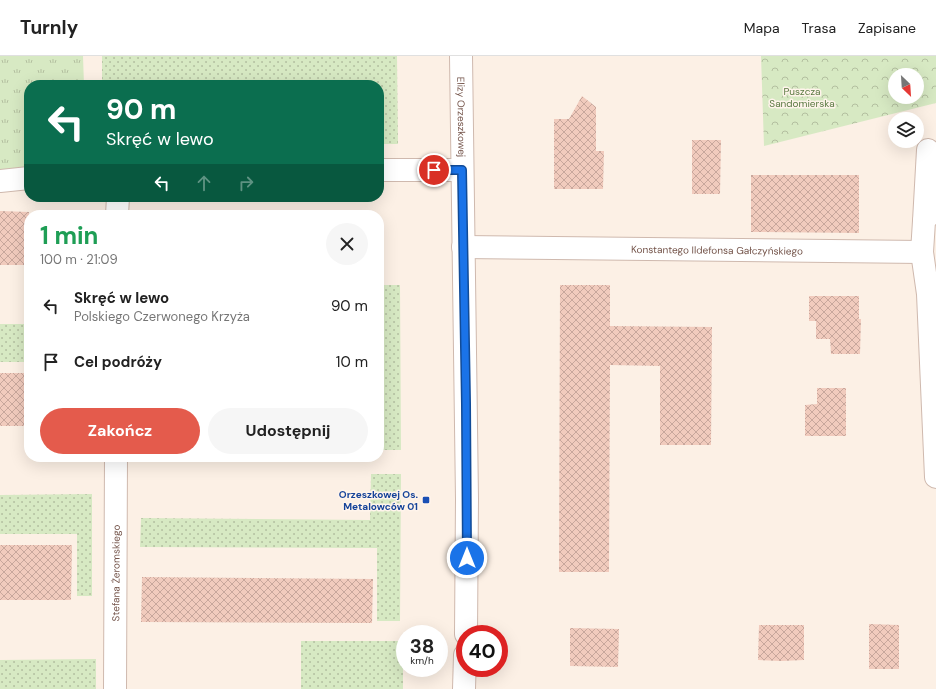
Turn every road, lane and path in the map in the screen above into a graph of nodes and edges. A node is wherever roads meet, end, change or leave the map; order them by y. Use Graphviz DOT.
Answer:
graph roads {
  1 [pos="461,56"];
  2 [pos="928,150"];
  3 [pos="384,170"];
  4 [pos="462,170"];
  5 [pos="24,179"];
  6 [pos="0,181"];
  7 [pos="930,214"];
  8 [pos="463,247"];
  9 [pos="922,252"];
  10 [pos="933,365"];
  11 [pos="116,462"];
  12 [pos="936,477"];
  13 [pos="466,625"];
  14 [pos="464,677"];
  15 [pos="115,689"];
  16 [pos="464,689"];
  1 -- 4 [label="street, Elizy Orzeszkowej"];
  2 -- 7 [label="street"];
  3 -- 4 [label="street"];
  4 -- 8 [label="street, Elizy Orzeszkowej"];
  5 -- 6 [label="street"];
  7 -- 9 [label="street"];
  8 -- 9 [label="street, Konstantego Ildefonsa Gałczyńskiego"];
  8 -- 13 [label="street, Elizy Orzeszkowej"];
  9 -- 10 [label="street"];
  10 -- 12 [label="street"];
  11 -- 15 [label="street, Stefana Żeromskiego"];
  14 -- 16 [label="street"];
}
